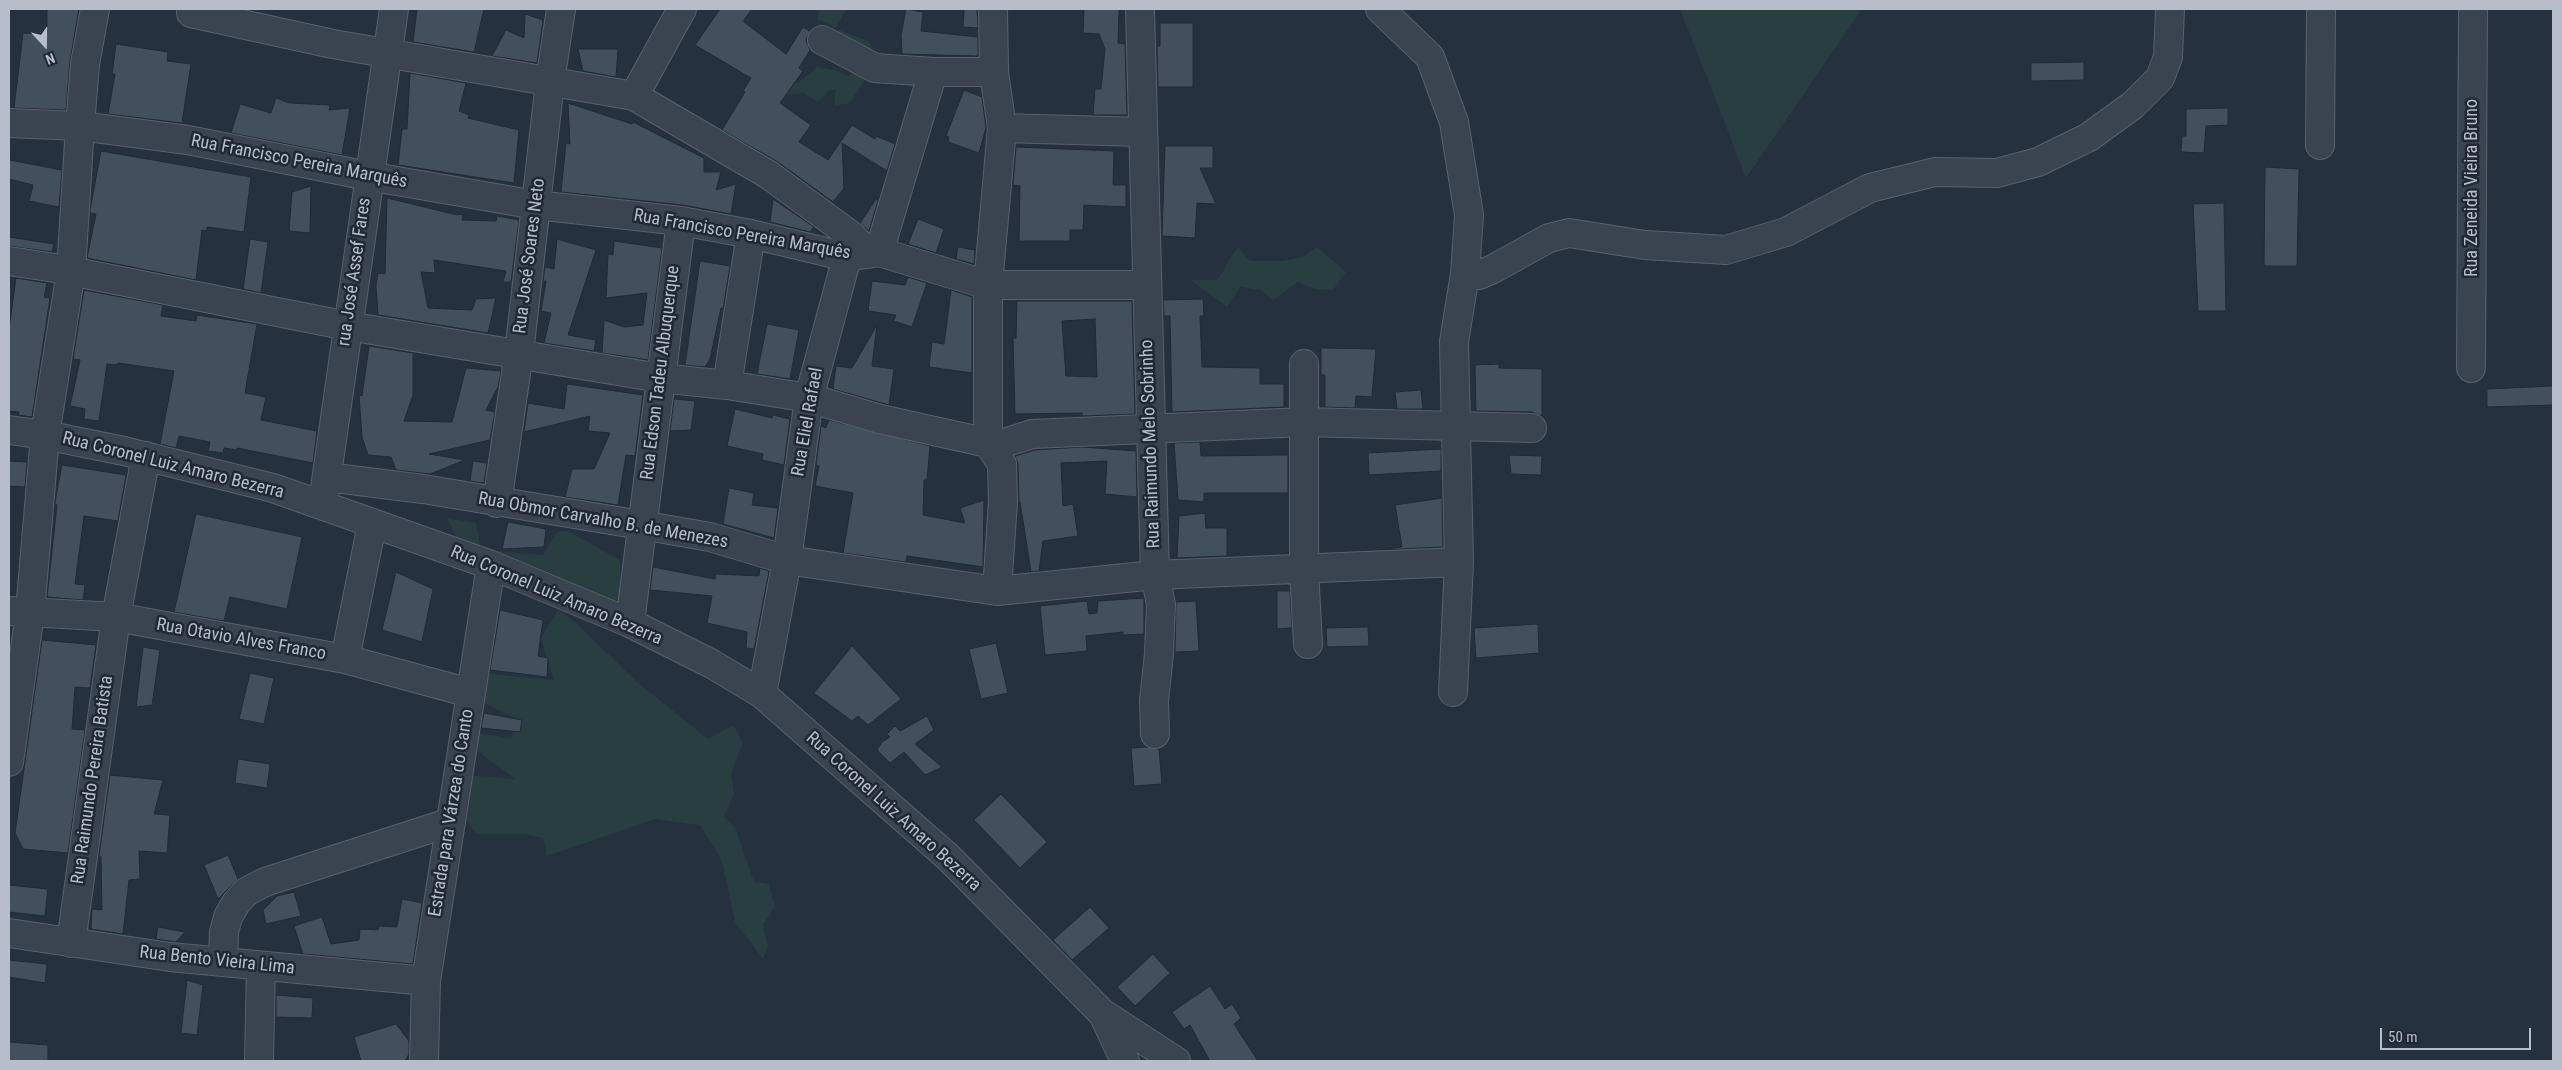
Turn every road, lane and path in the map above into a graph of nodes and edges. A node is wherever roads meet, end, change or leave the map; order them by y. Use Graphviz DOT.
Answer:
graph roads {
  1 [pos="95,9"];
  2 [pos="394,9"];
  3 [pos="561,9"];
  4 [pos="682,9"];
  5 [pos="993,9"];
  6 [pos="1140,9"];
  7 [pos="1380,9"];
  8 [pos="2170,9"];
  9 [pos="2321,9"];
  10 [pos="2474,9"];
  11 [pos="191,13"];
  12 [pos="822,40"];
  13 [pos="387,52"];
  14 [pos="933,72"];
  15 [pos="994,72"];
  16 [pos="550,82"];
  17 [pos="634,96"];
  18 [pos="9,123"];
  19 [pos="80,126"];
  20 [pos="1002,128"];
  21 [pos="1143,132"];
  22 [pos="2320,145"];
  23 [pos="368,176"];
  24 [pos="536,205"];
  25 [pos="681,221"];
  26 [pos="751,234"];
  27 [pos="865,254"];
  28 [pos="9,261"];
  29 [pos="71,271"];
  30 [pos="1465,274"];
  31 [pos="988,285"];
  32 [pos="1147,285"];
  33 [pos="348,326"];
  34 [pos="519,353"];
  35 [pos="1304,364"];
  36 [pos="2471,368"];
  37 [pos="660,378"];
  38 [pos="727,385"];
  39 [pos="809,398"];
  40 [pos="1305,422"];
  41 [pos="1457,426"];
  42 [pos="1532,428"];
  43 [pos="9,430"];
  44 [pos="1152,430"];
  45 [pos="45,435"];
  46 [pos="988,443"];
  47 [pos="146,456"];
  48 [pos="327,477"];
  49 [pos="497,503"];
  50 [pos="322,506"];
  51 [pos="372,524"];
  52 [pos="641,525"];
  53 [pos="788,560"];
  54 [pos="1459,562"];
  55 [pos="491,566"];
  56 [pos="1304,569"];
  57 [pos="1155,575"];
  58 [pos="997,591"];
  59 [pos="19,612"];
  60 [pos="116,617"];
  61 [pos="630,623"];
  62 [pos="1308,644"];
  63 [pos="345,659"];
  64 [pos="1453,692"];
  65 [pos="470,693"];
  66 [pos="762,694"];
  67 [pos="1155,734"];
  68 [pos="9,762"];
  69 [pos="451,822"];
  70 [pos="9,933"];
  71 [pos="71,943"];
  72 [pos="223,962"];
  73 [pos="262,966"];
  74 [pos="426,981"];
  75 [pos="1102,1013"];
  76 [pos="259,1061"];
  77 [pos="424,1061"];
  78 [pos="1125,1061"];
  79 [pos="1176,1061"];
  1 -- 19 [label="street"];
  2 -- 13 [label="street, rua José Assef Fares"];
  3 -- 16 [label="street, Rua José Soares Neto"];
  4 -- 17 [label="street"];
  5 -- 15 [label="street"];
  6 -- 21 [label="street, Rua Raimundo Melo Sobrinho"];
  7 -- 30 [label="street"];
  8 -- 30 [label="street"];
  9 -- 22 [label="street"];
  10 -- 36 [label="street, Rua Zeneida Vieira Bruno"];
  11 -- 13 [label="street"];
  12 -- 14 [label="street"];
  13 -- 16 [label="street"];
  13 -- 23 [label="street, rua José Assef Fares"];
  14 -- 15 [label="street"];
  14 -- 27 [label="street, Rua Eliel Rafael"];
  15 -- 20 [label="street"];
  16 -- 17 [label="street"];
  16 -- 24 [label="street, Rua José Soares Neto"];
  17 -- 27 [label="street"];
  18 -- 19 [label="street, Rua Francisco Pereira Marquês"];
  19 -- 23 [label="street, Rua Francisco Pereira Marquês"];
  19 -- 29 [label="street"];
  20 -- 21 [label="street"];
  20 -- 31 [label="street"];
  21 -- 32 [label="street, Rua Raimundo Melo Sobrinho"];
  23 -- 24 [label="street, Rua Francisco Pereira Marquês"];
  23 -- 33 [label="street, rua José Assef Fares"];
  24 -- 25 [label="street, Rua Francisco Pereira Marquês"];
  24 -- 34 [label="street, Rua José Soares Neto"];
  25 -- 26 [label="street, Rua Francisco Pereira Marquês"];
  25 -- 37 [label="street, Rua Edson Tadeu Albuquerque"];
  26 -- 27 [label="street, Rua Francisco Pereira Marquês"];
  26 -- 38 [label="street"];
  27 -- 31 [label="street, Rua Francisco Pereira Marquês"];
  27 -- 39 [label="street, Rua Eliel Rafael"];
  28 -- 29 [label="street"];
  29 -- 33 [label="street"];
  29 -- 45 [label="street"];
  30 -- 41 [label="street"];
  31 -- 32 [label="street, Rua Francisco Pereira Marquês"];
  31 -- 46 [label="street"];
  32 -- 44 [label="street, Rua Raimundo Melo Sobrinho"];
  33 -- 34 [label="street"];
  33 -- 48 [label="street, rua José Assef Fares"];
  34 -- 37 [label="street"];
  34 -- 49 [label="street, Rua José Soares Neto"];
  35 -- 40 [label="street"];
  37 -- 38 [label="street"];
  37 -- 52 [label="street, Rua Edson Tadeu Albuquerque"];
  38 -- 39 [label="street"];
  39 -- 46 [label="street"];
  39 -- 53 [label="street, Rua Eliel Rafael"];
  40 -- 41 [label="street"];
  40 -- 44 [label="street"];
  40 -- 56 [label="street"];
  41 -- 42 [label="street"];
  41 -- 54 [label="street"];
  43 -- 45 [label="street, Rua Coronel Luiz Amaro Bezerra"];
  44 -- 46 [label="street"];
  44 -- 57 [label="street, Rua Raimundo Melo Sobrinho"];
  45 -- 47 [label="street, Rua Coronel Luiz Amaro Bezerra"];
  45 -- 59 [label="street"];
  46 -- 58 [label="street"];
  47 -- 50 [label="street, Rua Coronel Luiz Amaro Bezerra"];
  47 -- 60 [label="street, Rua Raimundo Pereira Batista"];
  48 -- 49 [label="street, Rua Obmor Carvalho B. de Menezes"];
  48 -- 50 [label="street, rua José Assef Fares"];
  49 -- 52 [label="street, Rua Obmor Carvalho B. de Menezes"];
  50 -- 51 [label="street, Rua Coronel Luiz Amaro Bezerra"];
  51 -- 55 [label="street, Rua Coronel Luiz Amaro Bezerra"];
  51 -- 63 [label="street"];
  52 -- 53 [label="street, Rua Obmor Carvalho B. de Menezes"];
  52 -- 61 [label="street, Rua Edson Tadeu Albuquerque"];
  53 -- 58 [label="street, Rua Obmor Carvalho B. de Menezes"];
  53 -- 66 [label="street, Rua Eliel Rafael"];
  54 -- 56 [label="street"];
  54 -- 64 [label="street"];
  55 -- 61 [label="street, Rua Coronel Luiz Amaro Bezerra"];
  55 -- 65 [label="street, Estrada para Várzea do Canto"];
  56 -- 57 [label="street"];
  56 -- 62 [label="street"];
  57 -- 58 [label="street, Rua Obmor Carvalho B. de Menezes"];
  57 -- 67 [label="street, Rua Raimundo Melo Sobrinho"];
  59 -- 60 [label="street, Rua Otavio Alves Franco"];
  59 -- 68 [label="street"];
  60 -- 63 [label="street, Rua Otavio Alves Franco"];
  60 -- 71 [label="street, Rua Raimundo Pereira Batista"];
  61 -- 66 [label="street, Rua Coronel Luiz Amaro Bezerra"];
  63 -- 65 [label="street, Rua Otavio Alves Franco"];
  65 -- 69 [label="street, Estrada para Várzea do Canto"];
  66 -- 75 [label="street, Rua Coronel Luiz Amaro Bezerra"];
  69 -- 72 [label="street"];
  69 -- 74 [label="street, Estrada para Várzea do Canto"];
  70 -- 71 [label="street, Rua Bento Vieira Lima"];
  71 -- 72 [label="street, Rua Bento Vieira Lima"];
  72 -- 73 [label="street, Rua Bento Vieira Lima"];
  73 -- 74 [label="street, Rua Bento Vieira Lima"];
  73 -- 76 [label="street"];
  74 -- 77 [label="street, Estrada para Várzea do Canto"];
  75 -- 78 [label="street"];
  75 -- 79 [label="street, Rua Coronel Luiz Amaro Bezerra"];
}
